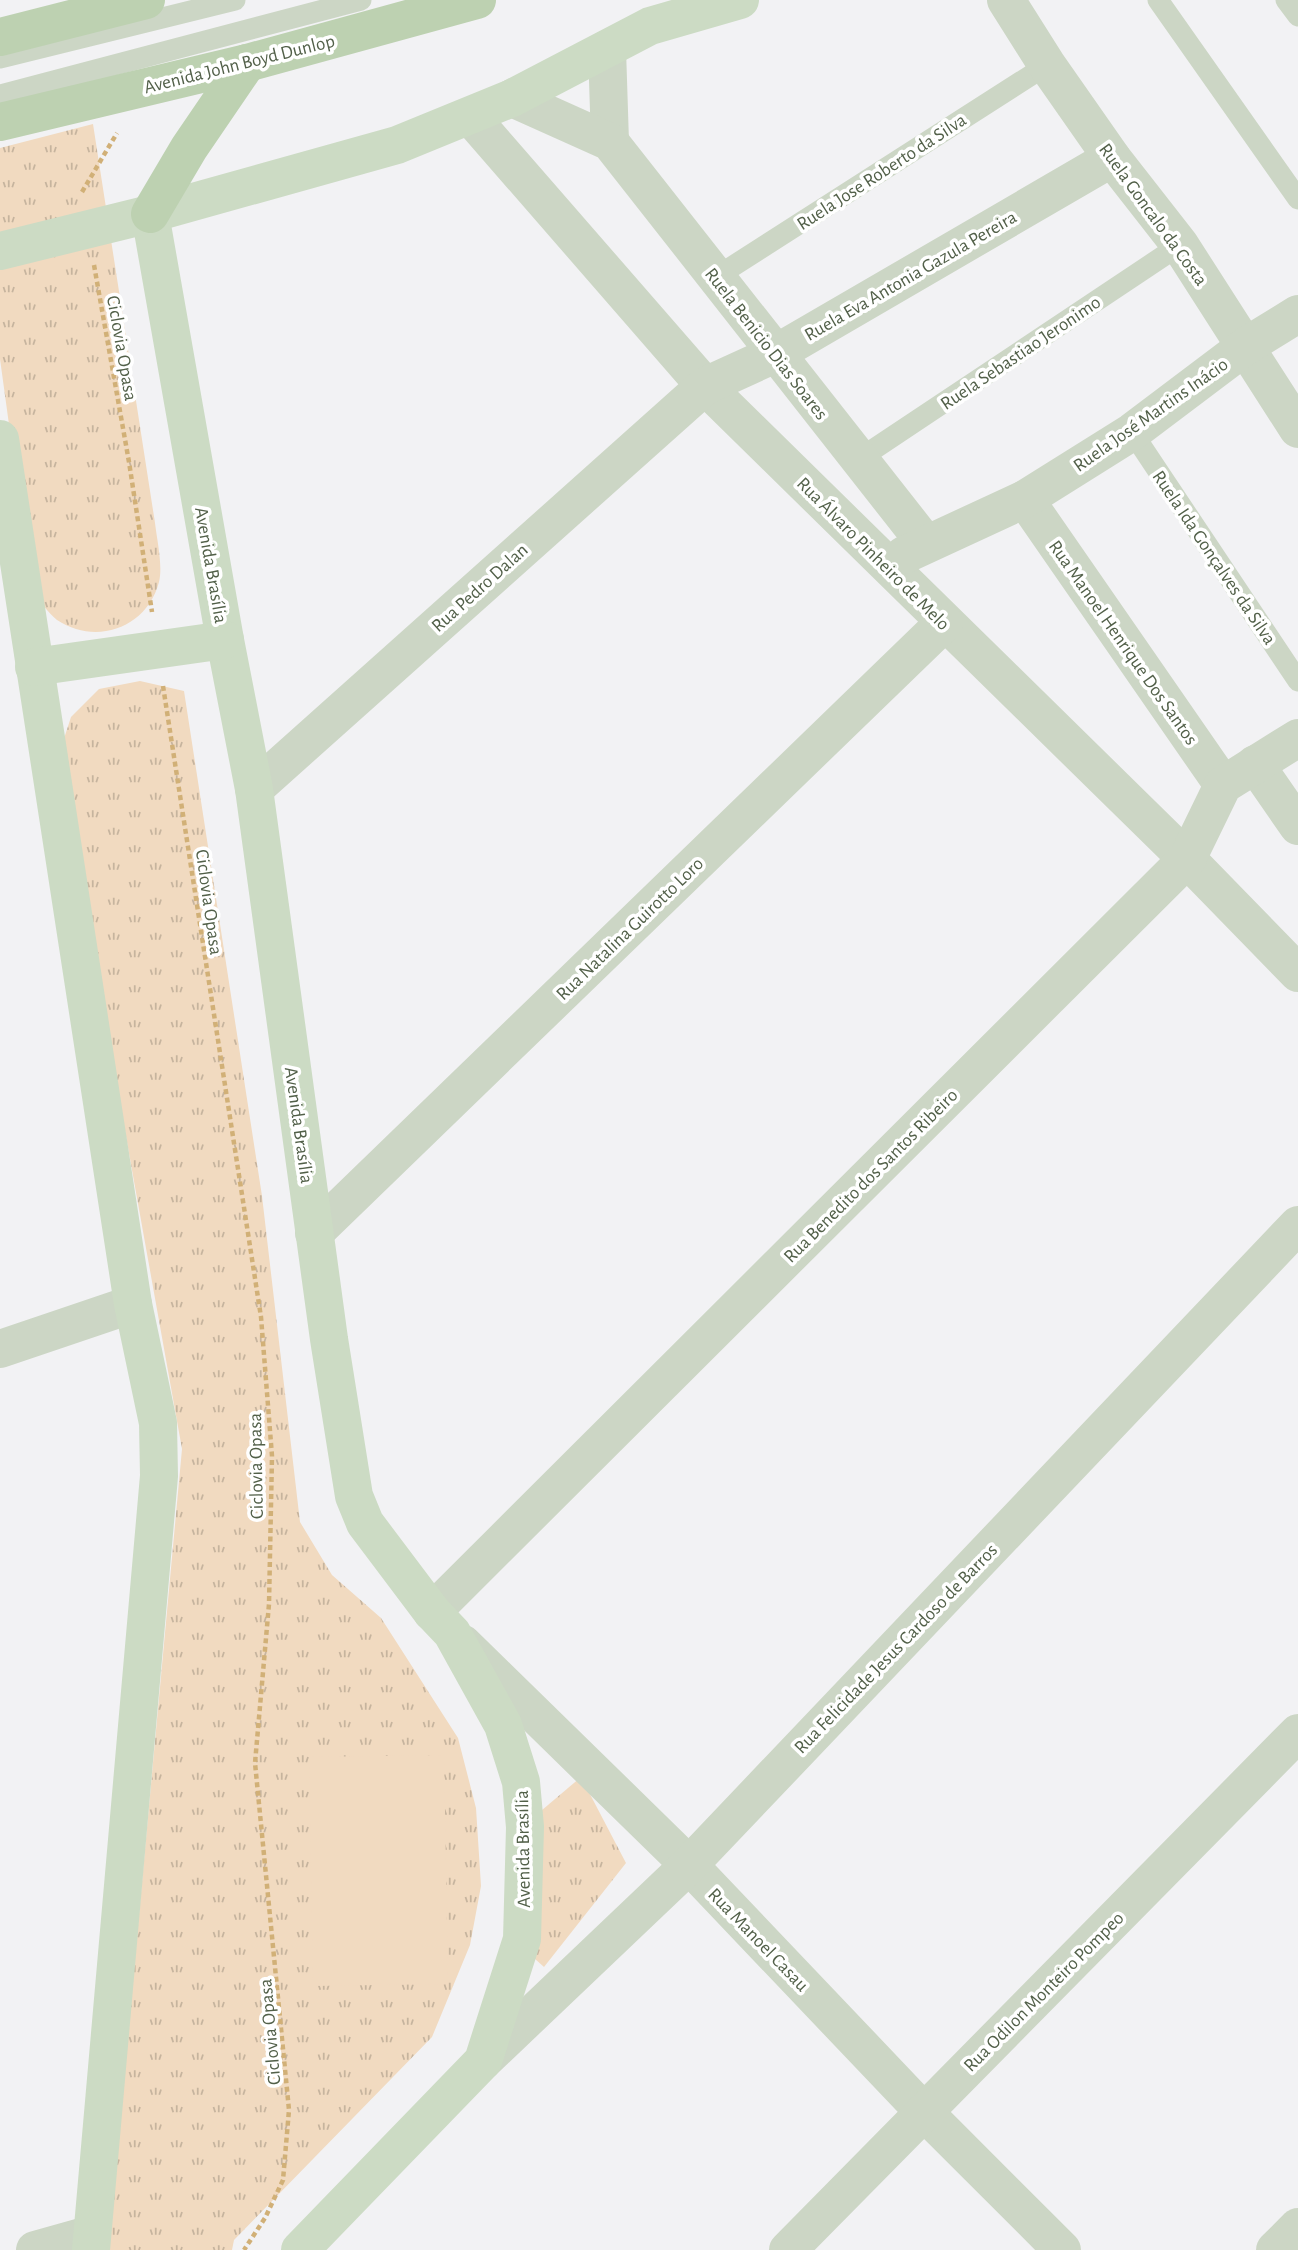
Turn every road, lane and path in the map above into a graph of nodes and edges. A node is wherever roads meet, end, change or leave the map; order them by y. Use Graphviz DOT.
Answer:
graph roads {
  1 [pos="146,0"];
  2 [pos="235,0"];
  3 [pos="361,0"];
  4 [pos="477,0"];
  5 [pos="740,0"];
  6 [pos="1006,0"];
  7 [pos="1158,0"];
  8 [pos="1286,0"];
  9 [pos="1298,16"];
  10 [pos="0,37"];
  11 [pos="607,49"];
  12 [pos="0,58"];
  13 [pos="247,63"];
  14 [pos="1047,65"];
  15 [pos="0,95"];
  16 [pos="512,97"];
  17 [pos="470,116"];
  18 [pos="0,122"];
  19 [pos="122,125"];
  20 [pos="610,142"];
  21 [pos="1112,158"];
  22 [pos="1298,199"];
  23 [pos="80,204"];
  24 [pos="150,214"];
  25 [pos="1180,245"];
  26 [pos="0,251"];
  27 [pos="93,261"];
  28 [pos="716,277"];
  29 [pos="1298,314"];
  30 [pos="1247,346"];
  31 [pos="775,354"];
  32 [pos="705,386"];
  33 [pos="1298,429"];
  34 [pos="1132,432"];
  35 [pos="0,439"];
  36 [pos="859,459"];
  37 [pos="1025,499"];
  38 [pos="926,544"];
  39 [pos="886,564"];
  40 [pos="153,622"];
  41 [pos="944,623"];
  42 [pos="225,640"];
  43 [pos="34,667"];
  44 [pos="161,677"];
  45 [pos="1298,681"];
  46 [pos="1298,738"];
  47 [pos="1255,764"];
  48 [pos="1223,785"];
  49 [pos="254,789"];
  50 [pos="1298,826"];
  51 [pos="1186,859"];
  52 [pos="1298,973"];
  53 [pos="1298,1225"];
  54 [pos="314,1233"];
  55 [pos="133,1304"];
  56 [pos="0,1349"];
  57 [pos="442,1623"];
  58 [pos="1298,1733"];
  59 [pos="689,1865"];
  60 [pos="483,2061"];
  61 [pos="924,2112"];
  62 [pos="1298,2227"];
  63 [pos="91,2242"];
  64 [pos="35,2250"];
  65 [pos="244,2250"];
  66 [pos="300,2250"];
  67 [pos="788,2250"];
  68 [pos="1062,2250"];
  69 [pos="1275,2250"];
  1 -- 10 [label="main road"];
  2 -- 12 [label="lane"];
  3 -- 15 [label="lane"];
  4 -- 13 [label="main road, Avenida John Boyd Dunlop"];
  5 -- 11 [label="main road"];
  6 -- 14 [label="street, Ruela Goncalo da Costa"];
  7 -- 22 [label="lane"];
  8 -- 9 [label="lane"];
  11 -- 16 [label="main road"];
  11 -- 20 [label="street"];
  13 -- 18 [label="main road, Avenida John Boyd Dunlop"];
  13 -- 24 [label="main road"];
  14 -- 21 [label="street, Ruela Goncalo da Costa"];
  14 -- 28 [label="lane, Ruela Jose Roberto da Silva"];
  16 -- 17 [label="main road"];
  16 -- 20 [label="street, Ruela Benicio Dias Soares"];
  17 -- 24 [label="main road"];
  17 -- 32 [label="street, Rua Álvaro Pinheiro de Melo"];
  19 -- 23 [label="path"];
  20 -- 28 [label="street, Ruela Benicio Dias Soares"];
  21 -- 25 [label="street, Ruela Goncalo da Costa"];
  21 -- 31 [label="street, Ruela Eva Antonia Gazula Pereira"];
  24 -- 26 [label="main road"];
  24 -- 42 [label="main road, Avenida Brasília"];
  25 -- 30 [label="street, Ruela Goncalo da Costa"];
  25 -- 36 [label="lane, Ruela Sebastiao Jeronimo"];
  27 -- 40 [label="path, Ciclovia Opasa"];
  28 -- 31 [label="street, Ruela Benicio Dias Soares"];
  29 -- 30 [label="street, Ruela José Martins Inácio"];
  30 -- 33 [label="street, Ruela Goncalo da Costa"];
  30 -- 34 [label="street, Ruela José Martins Inácio"];
  31 -- 32 [label="street, Ruela Eva Antonia Gazula Pereira"];
  31 -- 36 [label="street, Ruela Benicio Dias Soares"];
  32 -- 39 [label="street, Rua Álvaro Pinheiro de Melo"];
  32 -- 49 [label="street, Rua Pedro Dalan"];
  34 -- 37 [label="street, Ruela José Martins Inácio"];
  34 -- 45 [label="lane, Ruela Ida Gonçalves da Silva"];
  35 -- 43 [label="main road"];
  36 -- 38 [label="street, Ruela Benicio Dias Soares"];
  37 -- 38 [label="street, Ruela José Martins Inácio"];
  37 -- 48 [label="street, Rua Manoel Henrique Dos Santos"];
  38 -- 39 [label="street, Ruela José Martins Inácio"];
  39 -- 41 [label="street, Rua Álvaro Pinheiro de Melo"];
  41 -- 51 [label="street, Rua Álvaro Pinheiro de Melo"];
  41 -- 54 [label="street, Rua Natalina Guirotto Loro"];
  42 -- 43 [label="main road"];
  42 -- 49 [label="main road, Avenida Brasília"];
  43 -- 55 [label="main road"];
  44 -- 65 [label="path, Ciclovia Opasa"];
  46 -- 47 [label="street"];
  47 -- 48 [label="street"];
  47 -- 50 [label="street"];
  48 -- 51 [label="street, Rua Benedito dos Santos Ribeiro"];
  49 -- 54 [label="main road, Avenida Brasília"];
  51 -- 52 [label="street, Rua Álvaro Pinheiro de Melo"];
  51 -- 57 [label="street, Rua Benedito dos Santos Ribeiro"];
  53 -- 59 [label="street, Rua Felicidade Jesus Cardoso de Barros"];
  54 -- 57 [label="main road, Avenida Brasília"];
  55 -- 56 [label="street"];
  55 -- 63 [label="main road"];
  57 -- 59 [label="street, Rua Manoel Casau"];
  57 -- 60 [label="main road, Avenida Brasília"];
  58 -- 61 [label="street, Rua Odilon Monteiro Pompeo"];
  59 -- 60 [label="street, Rua Felicidade Jesus Cardoso de Barros"];
  59 -- 61 [label="street, Rua Manoel Casau"];
  60 -- 66 [label="main road, Avenida Brasília"];
  61 -- 67 [label="street, Rua Odilon Monteiro Pompeo"];
  61 -- 68 [label="street, Rua Manoel Casau"];
  62 -- 69 [label="street"];
  63 -- 64 [label="street"];
}
